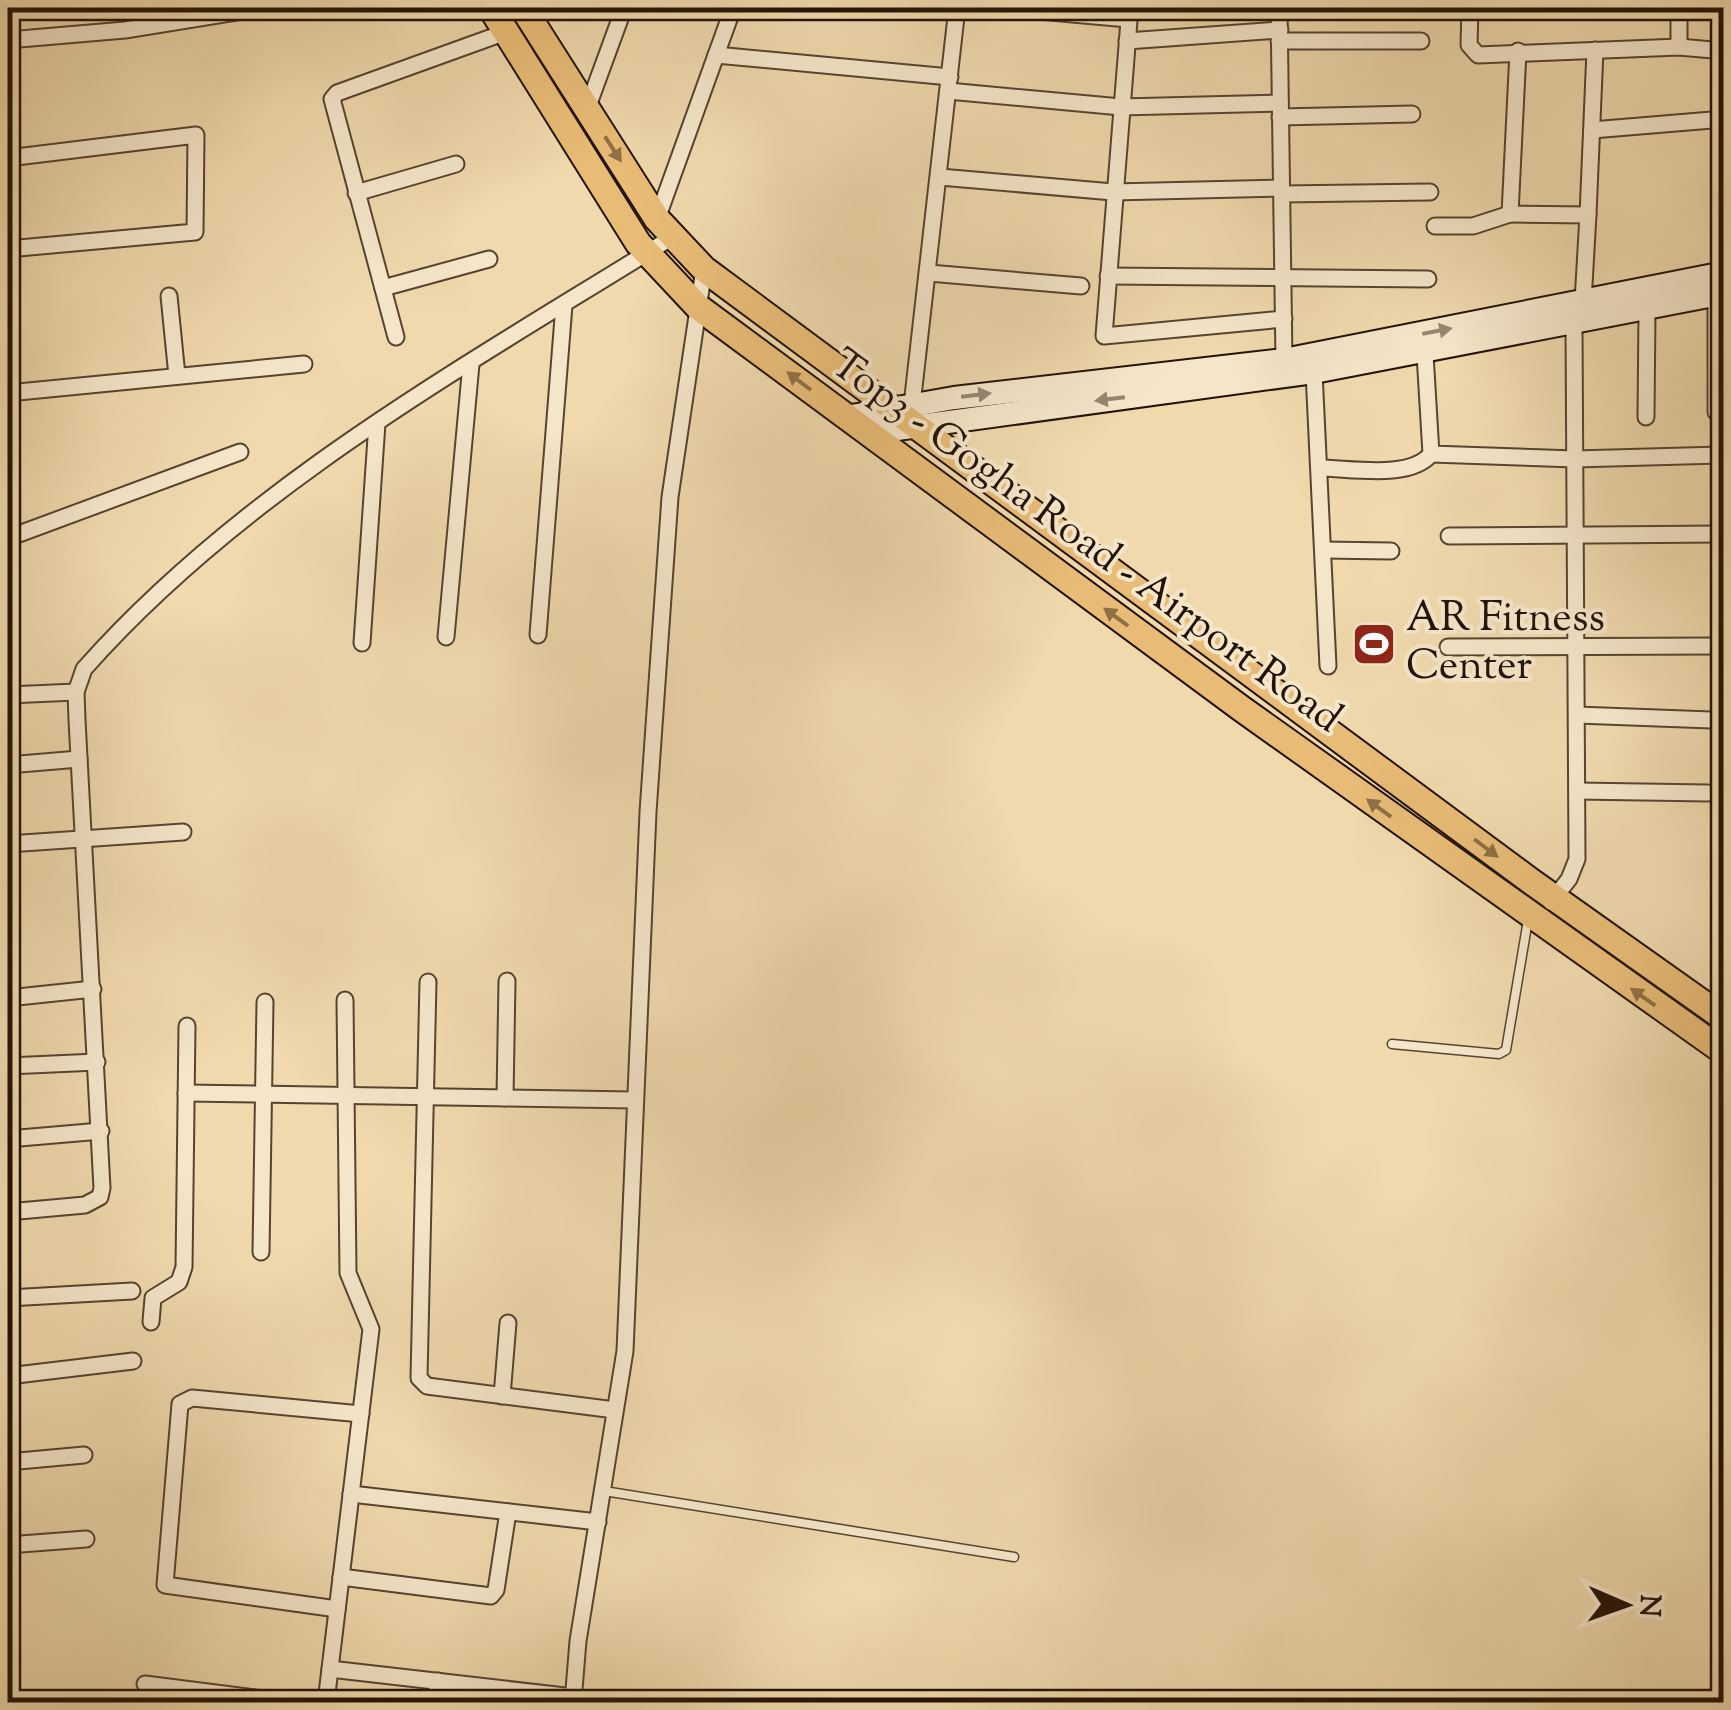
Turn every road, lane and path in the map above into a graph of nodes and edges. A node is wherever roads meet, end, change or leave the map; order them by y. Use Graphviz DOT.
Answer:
graph roads {
  1 [pos="261,8"];
  2 [pos="492,8"];
  3 [pos="523,8"];
  4 [pos="624,8"];
  5 [pos="733,8"];
  6 [pos="957,8"];
  7 [pos="1004,8"];
  8 [pos="1280,8"];
  9 [pos="1470,8"];
  10 [pos="1679,8"];
  11 [pos="1129,14"];
  12 [pos="506,32"];
  13 [pos="1280,35"];
  14 [pos="8,40"];
  15 [pos="1126,41"];
  16 [pos="1421,42"];
  17 [pos="1679,47"];
  18 [pos="1595,50"];
  19 [pos="1518,51"];
  20 [pos="1724,51"];
  21 [pos="716,54"];
  22 [pos="949,84"];
  23 [pos="1120,107"];
  24 [pos="587,109"];
  25 [pos="1280,110"];
  26 [pos="1412,114"];
  27 [pos="1724,119"];
  28 [pos="1592,130"];
  29 [pos="8,158"];
  30 [pos="456,164"];
  31 [pos="940,177"];
  32 [pos="1282,191"];
  33 [pos="1114,192"];
  34 [pos="1430,192"];
  35 [pos="356,193"];
  36 [pos="1510,214"];
  37 [pos="1588,215"];
  38 [pos="1435,226"];
  39 [pos="666,228"];
  40 [pos="8,249"];
  41 [pos="646,254"];
  42 [pos="489,259"];
  43 [pos="704,269"];
  44 [pos="929,273"];
  45 [pos="1108,276"];
  46 [pos="1284,279"];
  47 [pos="1428,279"];
  48 [pos="1080,286"];
  49 [pos="383,288"];
  50 [pos="1721,288"];
  51 [pos="170,296"];
  52 [pos="1583,302"];
  53 [pos="564,305"];
  54 [pos="698,307"];
  55 [pos="1647,311"];
  56 [pos="1284,319"];
  57 [pos="1574,325"];
  58 [pos="396,337"];
  59 [pos="1425,354"];
  60 [pos="1284,360"];
  61 [pos="304,364"];
  62 [pos="471,364"];
  63 [pos="1314,372"];
  64 [pos="177,376"];
  65 [pos="8,393"];
  66 [pos="907,412"];
  67 [pos="1716,412"];
  68 [pos="846,417"];
  69 [pos="1646,417"];
  70 [pos="377,423"];
  71 [pos="868,434"];
  72 [pos="240,452"];
  73 [pos="1431,454"];
  74 [pos="1721,455"];
  75 [pos="1575,459"];
  76 [pos="1319,468"];
  77 [pos="1724,534"];
  78 [pos="1448,536"];
  79 [pos="1576,536"];
  80 [pos="8,538"];
  81 [pos="1322,550"];
  82 [pos="1391,551"];
  83 [pos="538,636"];
  84 [pos="446,637"];
  85 [pos="362,643"];
  86 [pos="1577,644"];
  87 [pos="1720,646"];
  88 [pos="1448,647"];
  89 [pos="1328,666"];
  90 [pos="76,692"];
  91 [pos="8,695"];
  92 [pos="1577,715"];
  93 [pos="1711,720"];
  94 [pos="80,759"];
  95 [pos="8,765"];
  96 [pos="1577,791"];
  97 [pos="1708,793"];
  98 [pos="183,832"];
  99 [pos="84,839"];
  100 [pos="8,844"];
  101 [pos="1554,898"];
  102 [pos="1532,918"];
  103 [pos="507,981"];
  104 [pos="428,982"];
  105 [pos="93,989"];
  106 [pos="8,998"];
  107 [pos="345,1000"];
  108 [pos="265,1002"];
  109 [pos="1724,1018"];
  110 [pos="187,1026"];
  111 [pos="1392,1044"];
  112 [pos="1724,1052"];
  113 [pos="97,1062"];
  114 [pos="8,1066"];
  115 [pos="186,1093"];
  116 [pos="264,1094"];
  117 [pos="345,1095"];
  118 [pos="426,1096"];
  119 [pos="504,1098"];
  120 [pos="634,1100"];
  121 [pos="101,1132"];
  122 [pos="8,1139"];
  123 [pos="8,1212"];
  124 [pos="261,1252"];
  125 [pos="132,1291"];
  126 [pos="8,1298"];
  127 [pos="151,1322"];
  128 [pos="508,1324"];
  129 [pos="132,1361"];
  130 [pos="8,1376"];
  131 [pos="502,1396"];
  132 [pos="615,1410"];
  133 [pos="361,1414"];
  134 [pos="84,1455"];
  135 [pos="8,1462"];
  136 [pos="602,1491"];
  137 [pos="351,1494"];
  138 [pos="508,1512"];
  139 [pos="598,1522"];
  140 [pos="86,1538"];
  141 [pos="8,1545"];
  142 [pos="1014,1558"];
  143 [pos="341,1577"];
  144 [pos="337,1609"];
  145 [pos="330,1668"];
  146 [pos="438,1681"];
  147 [pos="145,1684"];
  148 [pos="574,1700"];
  149 [pos="286,1702"];
  150 [pos="326,1702"];
  151 [pos="435,1702"];
  1 -- 14 [label="street"];
  2 -- 12 [label="main road, Top3 - Gogha Road - Airport Road"];
  3 -- 24 [label="main road"];
  4 -- 24 [label="street"];
  5 -- 21 [label="street"];
  6 -- 22 [label="street"];
  7 -- 11 [label="street"];
  8 -- 13 [label="street"];
  9 -- 19 [label="street"];
  10 -- 17 [label="street"];
  11 -- 15 [label="street"];
  12 -- 35 [label="street"];
  12 -- 41 [label="main road, Top3 - Gogha Road - Airport Road"];
  13 -- 15 [label="street"];
  13 -- 16 [label="street"];
  13 -- 25 [label="street"];
  15 -- 23 [label="street"];
  17 -- 18 [label="street"];
  17 -- 20 [label="street"];
  18 -- 19 [label="street"];
  18 -- 28 [label="street"];
  19 -- 36 [label="street"];
  21 -- 22 [label="street"];
  21 -- 39 [label="street"];
  22 -- 23 [label="street"];
  22 -- 31 [label="street"];
  23 -- 25 [label="street"];
  23 -- 33 [label="street"];
  24 -- 39 [label="main road, one-way"];
  25 -- 26 [label="street"];
  25 -- 32 [label="street"];
  27 -- 28 [label="street"];
  28 -- 37 [label="street"];
  29 -- 40 [label="street"];
  30 -- 35 [label="street"];
  31 -- 33 [label="street"];
  31 -- 44 [label="street"];
  32 -- 33 [label="street"];
  32 -- 34 [label="street"];
  32 -- 46 [label="street"];
  33 -- 45 [label="street"];
  35 -- 49 [label="street"];
  36 -- 37 [label="street"];
  36 -- 38 [label="street"];
  37 -- 52 [label="street"];
  39 -- 41 [label="street"];
  39 -- 43 [label="main road"];
  41 -- 53 [label="street"];
  41 -- 54 [label="main road, Top3 - Gogha Road - Airport Road"];
  42 -- 49 [label="street"];
  43 -- 54 [label="street"];
  43 -- 66 [label="main road"];
  44 -- 48 [label="street"];
  44 -- 66 [label="street"];
  45 -- 46 [label="street"];
  45 -- 56 [label="street"];
  46 -- 47 [label="street"];
  46 -- 56 [label="street"];
  49 -- 58 [label="street"];
  50 -- 52 [label="street"];
  50 -- 55 [label="street"];
  50 -- 67 [label="street"];
  51 -- 64 [label="street"];
  60 -- 52 [label="street, one-way"];
  53 -- 62 [label="street"];
  53 -- 83 [label="street"];
  68 -- 54 [label="main road, Top3 - Gogha Road - Airport Road, one-way"];
  54 -- 120 [label="street"];
  55 -- 57 [label="street"];
  55 -- 69 [label="street"];
  56 -- 60 [label="street"];
  57 -- 59 [label="street"];
  57 -- 75 [label="street"];
  59 -- 63 [label="street"];
  59 -- 73 [label="street"];
  66 -- 60 [label="street, one-way"];
  61 -- 64 [label="street"];
  62 -- 70 [label="street"];
  62 -- 84 [label="street"];
  63 -- 66 [label="street, one-way"];
  63 -- 76 [label="street"];
  64 -- 65 [label="street"];
  66 -- 68 [label="street"];
  66 -- 71 [label="street"];
  66 -- 101 [label="main road, one-way"];
  68 -- 71 [label="main road, Top3 - Gogha Road - Airport Road"];
  70 -- 85 [label="street"];
  70 -- 90 [label="street"];
  102 -- 71 [label="main road, Top3 - Gogha Road - Airport Road, one-way"];
  72 -- 80 [label="street"];
  73 -- 75 [label="street"];
  73 -- 76 [label="street"];
  74 -- 75 [label="street"];
  75 -- 79 [label="street"];
  76 -- 81 [label="street"];
  77 -- 79 [label="street"];
  78 -- 79 [label="street"];
  79 -- 86 [label="street"];
  81 -- 82 [label="street"];
  81 -- 89 [label="street"];
  86 -- 87 [label="street"];
  86 -- 88 [label="street"];
  86 -- 92 [label="street"];
  90 -- 91 [label="street"];
  90 -- 94 [label="street"];
  92 -- 93 [label="street"];
  92 -- 96 [label="street"];
  94 -- 95 [label="street"];
  94 -- 99 [label="street"];
  96 -- 97 [label="street"];
  96 -- 101 [label="street"];
  98 -- 99 [label="street"];
  99 -- 100 [label="street"];
  99 -- 105 [label="street"];
  101 -- 102 [label="street"];
  101 -- 109 [label="main road"];
  102 -- 111 [label="lane"];
  112 -- 102 [label="main road, Top3 - Gogha Road - Airport Road, one-way"];
  103 -- 119 [label="street"];
  104 -- 118 [label="street"];
  105 -- 106 [label="street"];
  105 -- 113 [label="street"];
  107 -- 117 [label="street"];
  108 -- 116 [label="street"];
  110 -- 115 [label="street"];
  113 -- 114 [label="street"];
  113 -- 121 [label="street"];
  115 -- 116 [label="street"];
  115 -- 127 [label="street"];
  116 -- 117 [label="street"];
  116 -- 124 [label="street"];
  117 -- 118 [label="street"];
  117 -- 133 [label="street"];
  118 -- 119 [label="street"];
  118 -- 131 [label="street"];
  119 -- 120 [label="street"];
  120 -- 132 [label="street"];
  121 -- 122 [label="street"];
  121 -- 123 [label="street"];
  125 -- 126 [label="street"];
  128 -- 131 [label="street"];
  129 -- 130 [label="street"];
  131 -- 132 [label="street"];
  132 -- 136 [label="street"];
  133 -- 137 [label="street"];
  133 -- 144 [label="street"];
  134 -- 135 [label="street"];
  136 -- 139 [label="street"];
  136 -- 142 [label="lane"];
  137 -- 138 [label="street"];
  137 -- 143 [label="street"];
  138 -- 139 [label="street"];
  138 -- 143 [label="street"];
  139 -- 148 [label="street"];
  140 -- 141 [label="street"];
  143 -- 144 [label="street"];
  144 -- 145 [label="street"];
  145 -- 146 [label="street"];
  145 -- 150 [label="street"];
  146 -- 148 [label="street"];
  146 -- 151 [label="street"];
  147 -- 149 [label="street"];
}
